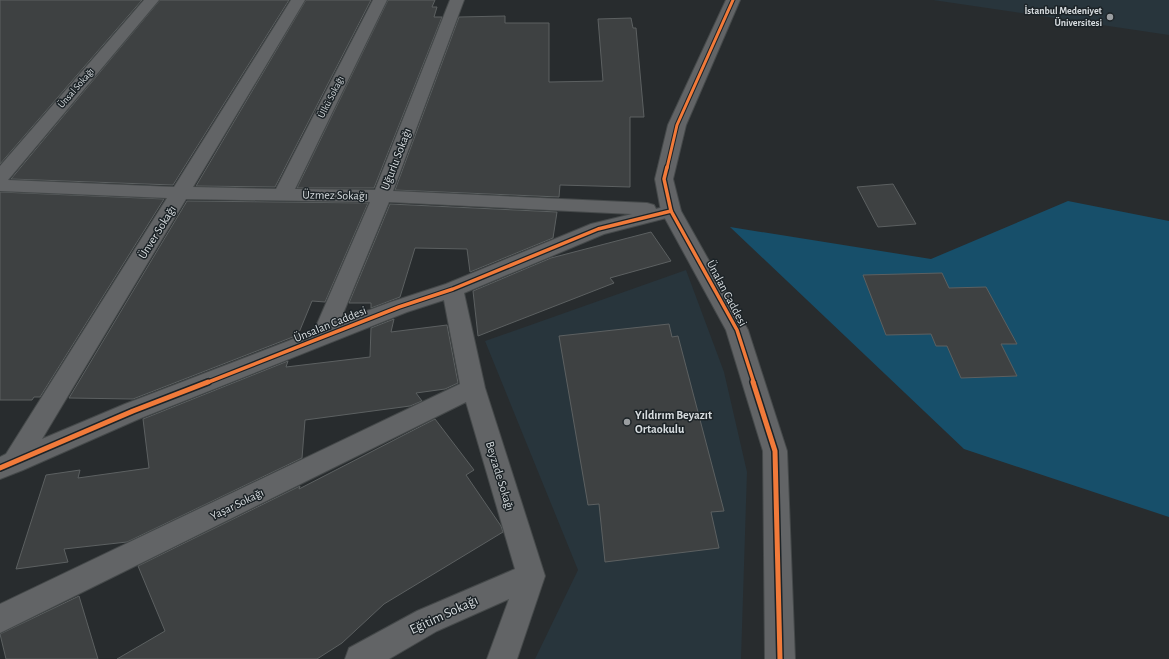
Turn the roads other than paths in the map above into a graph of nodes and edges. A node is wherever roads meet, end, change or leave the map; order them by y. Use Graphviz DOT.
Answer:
graph roads {
  1 [pos="152,0"];
  2 [pos="298,0"];
  3 [pos="380,0"];
  4 [pos="457,0"];
  5 [pos="733,0"];
  6 [pos="0,177"];
  7 [pos="0,185"];
  8 [pos="181,193"];
  9 [pos="283,194"];
  10 [pos="382,196"];
  11 [pos="670,210"];
  12 [pos="453,289"];
  13 [pos="322,338"];
  14 [pos="473,388"];
  15 [pos="7,466"];
  16 [pos="531,576"];
  17 [pos="0,619"];
  18 [pos="360,659"];
  19 [pos="502,659"];
  20 [pos="780,659"];
  1 -- 6 [label="street, Ünsal Sokağı"];
  2 -- 8 [label="street, Ünver Sokağı"];
  3 -- 9 [label="street, Ülkü Sokağı"];
  4 -- 10 [label="street, Uğurlu Sokağı"];
  5 -- 11 [label="street, Ünalan Caddesi"];
  7 -- 8 [label="street, Üzmez Sokağı"];
  8 -- 9 [label="street, Üzmez Sokağı"];
  8 -- 15 [label="street, Ünver Sokağı"];
  9 -- 10 [label="street, Üzmez Sokağı"];
  10 -- 11 [label="street, Üzmez Sokağı"];
  10 -- 13 [label="street, Uğurlu Sokağı"];
  11 -- 12 [label="street, Ünsalan Caddesi"];
  11 -- 20 [label="street, Ünalan Caddesi"];
  12 -- 13 [label="street, Ünsalan Caddesi"];
  12 -- 14 [label="street, Beyzade Sokağı"];
  13 -- 15 [label="street, Ünsalan Caddesi"];
  14 -- 16 [label="street, Beyzade Sokağı"];
  14 -- 17 [label="street, Yaşar Sokağı"];
  16 -- 18 [label="street, Eğitim Sokağı"];
  16 -- 19 [label="street"];
}
